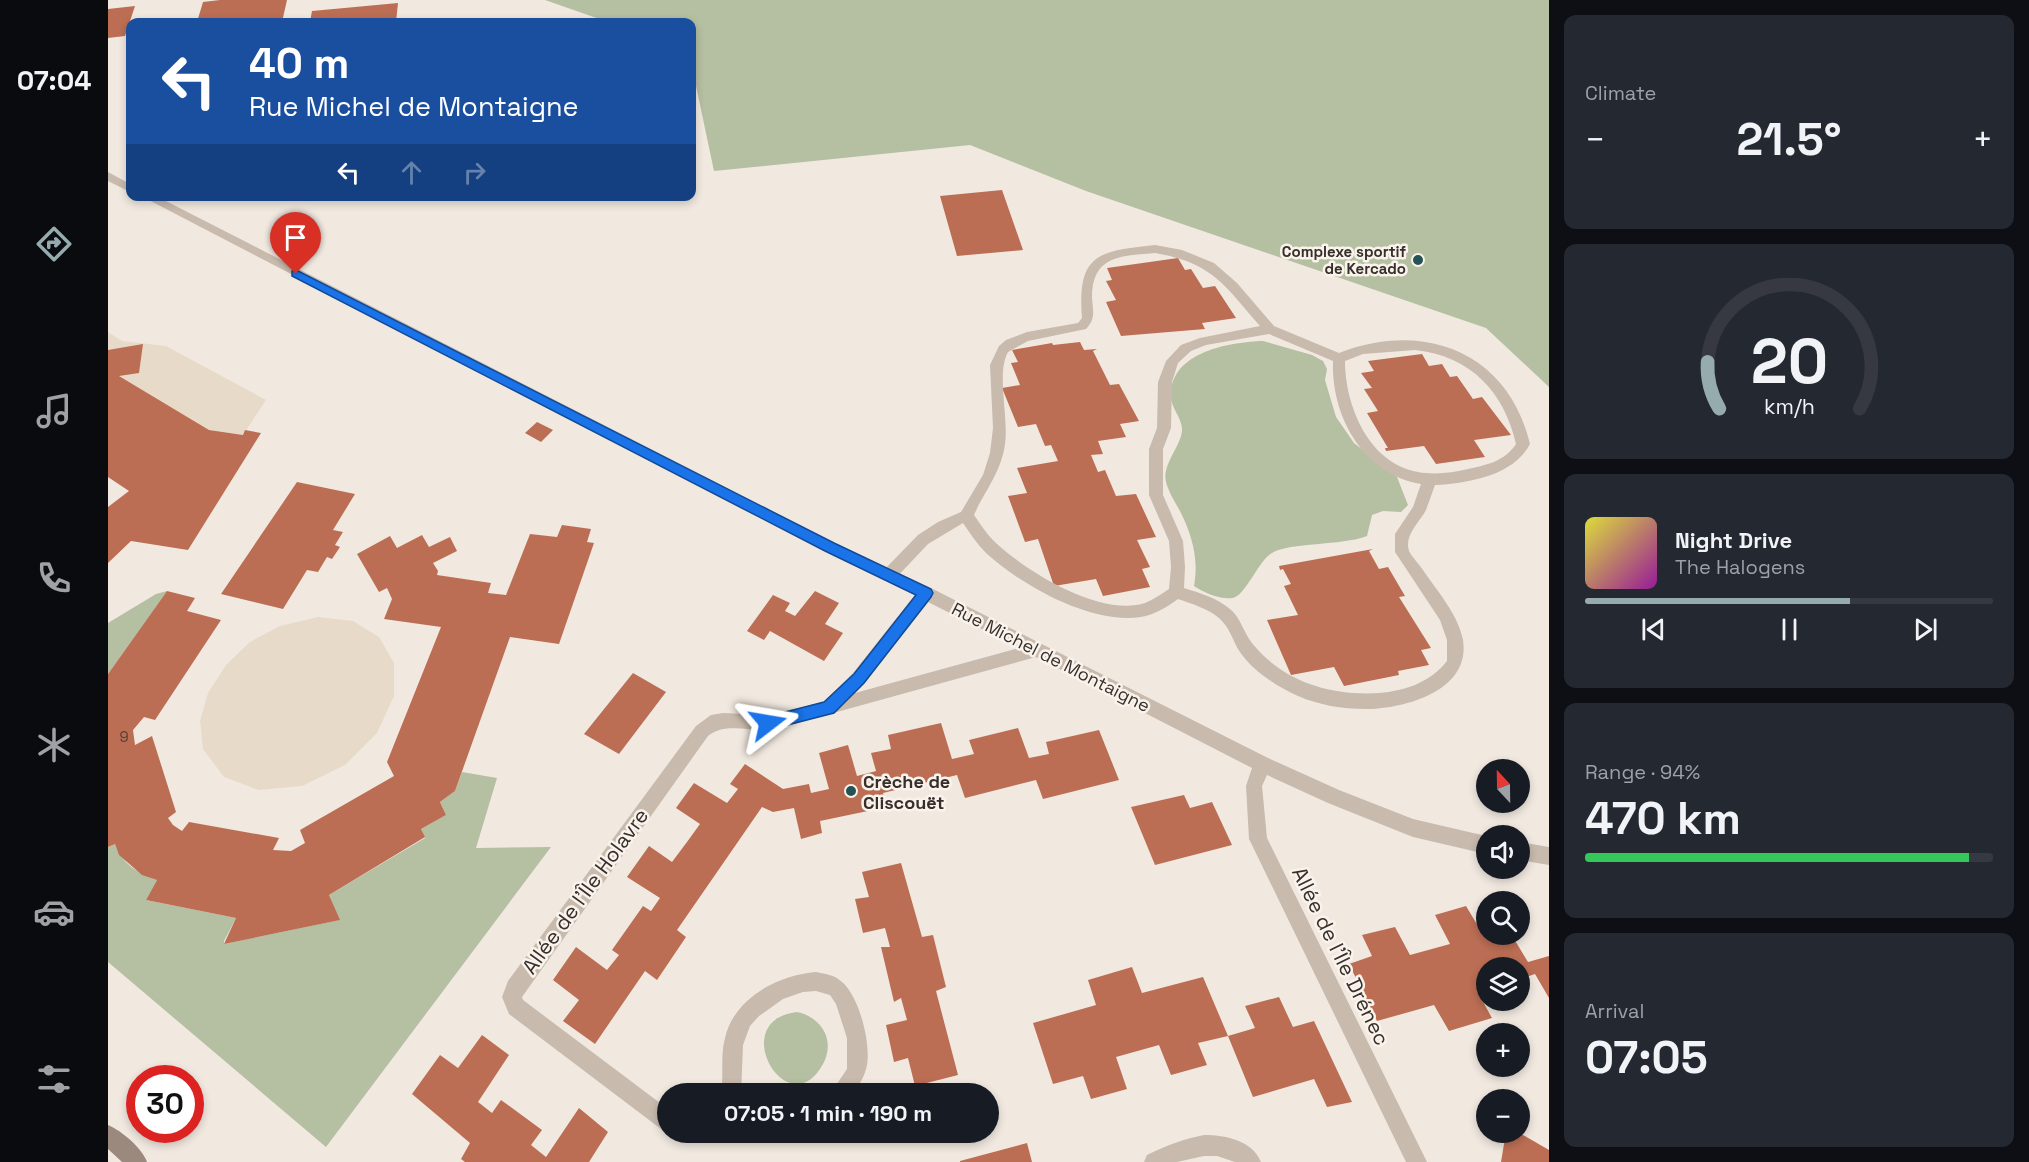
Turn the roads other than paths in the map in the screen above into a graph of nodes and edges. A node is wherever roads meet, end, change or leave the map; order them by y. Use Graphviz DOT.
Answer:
graph roads {
  1 [pos="108,176"];
  2 [pos="126,187"];
  3 [pos="156,201"];
  4 [pos="1270,328"];
  5 [pos="1339,358"];
  6 [pos="1430,479"];
  7 [pos="966,516"];
  8 [pos="889,575"];
  9 [pos="1176,592"];
  10 [pos="926,593"];
  11 [pos="1036,650"];
  12 [pos="829,708"];
  13 [pos="1262,764"];
  14 [pos="1476,843"];
  15 [pos="1530,853"];
  16 [pos="1549,856"];
  17 [pos="732,1083"];
  18 [pos="848,1083"];
  19 [pos="657,1114"];
  20 [pos="108,1135"];
  21 [pos="137,1162"];
  22 [pos="1154,1162"];
  23 [pos="1251,1162"];
  24 [pos="1417,1162"];
  1 -- 2 [label="street"];
  3 -- 8 [label="street, Rue Michel de Montaigne"];
  4 -- 5 [label="street"];
  4 -- 7 [label="street"];
  4 -- 9 [label="street"];
  5 -- 6 [label="street"];
  5 -- 6 [label="street"];
  6 -- 9 [label="street"];
  7 -- 8 [label="street"];
  7 -- 9 [label="street"];
  8 -- 10 [label="street, Rue Michel de Montaigne"];
  10 -- 11 [label="street, Rue Michel de Montaigne"];
  10 -- 12 [label="street"];
  11 -- 12 [label="street, Allée de l'Île Holavre"];
  11 -- 13 [label="street, Rue Michel de Montaigne"];
  12 -- 19 [label="street, Allée de l'Île Holavre"];
  13 -- 14 [label="street, Rue Michel de Montaigne"];
  13 -- 24 [label="street, Allée de l'Île Drénec"];
  15 -- 16 [label="street"];
  17 -- 18 [label="street"];
  20 -- 21 [label="main road"];
  22 -- 23 [label="street"];
}
